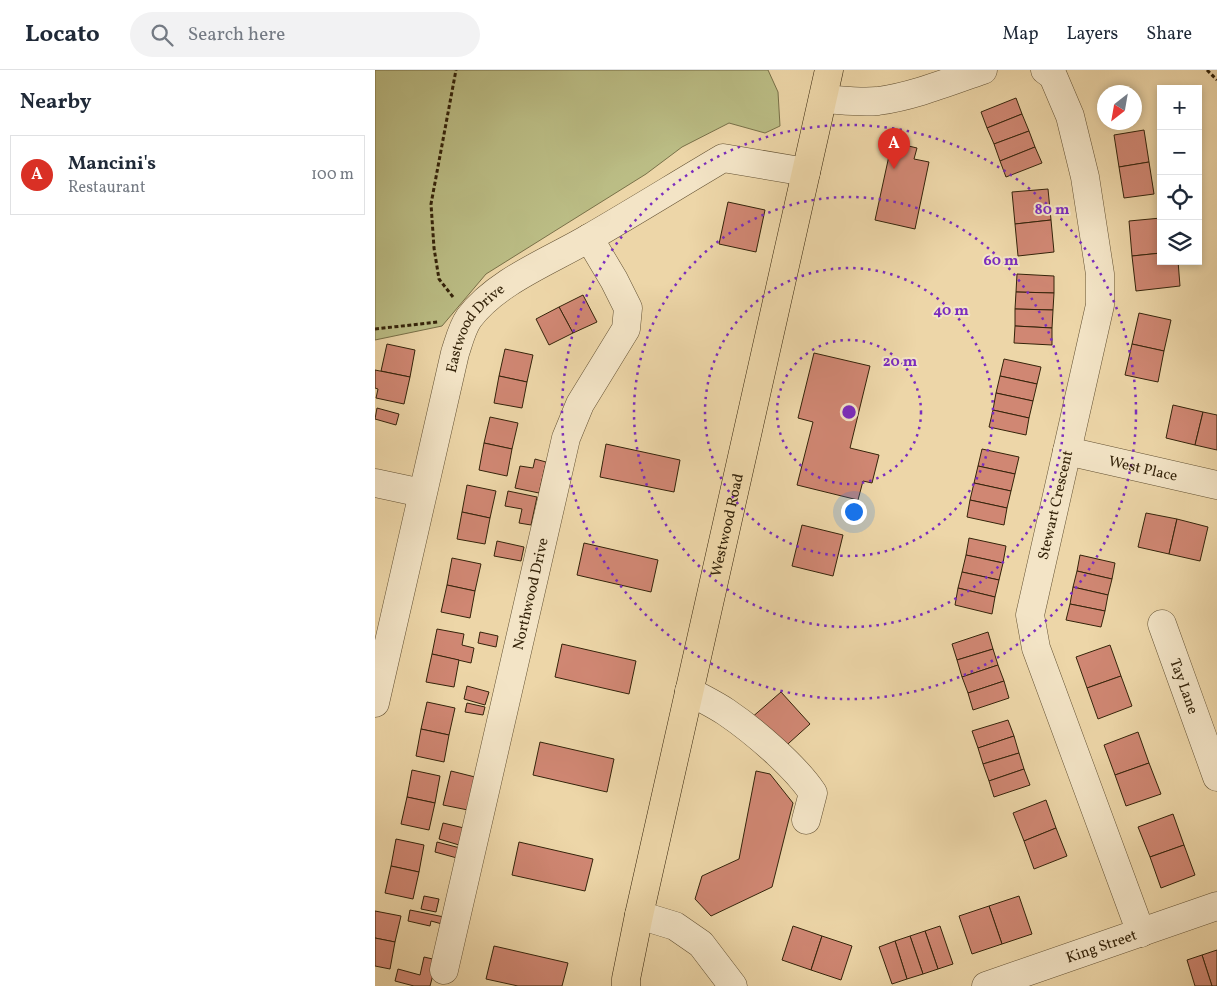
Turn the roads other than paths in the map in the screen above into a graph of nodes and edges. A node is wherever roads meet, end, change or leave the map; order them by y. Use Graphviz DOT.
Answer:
graph roads {
  1 [pos="829,70"];
  2 [pos="983,70"];
  3 [pos="1045,70"];
  4 [pos="823,98"];
  5 [pos="806,172"];
  6 [pos="589,238"];
  7 [pos="1067,451"];
  8 [pos="375,482"];
  9 [pos="1217,485"];
  10 [pos="423,493"];
  11 [pos="1162,624"];
  12 [pos="689,691"];
  13 [pos="375,703"];
  14 [pos="1217,778"];
  15 [pos="806,820"];
  16 [pos="1217,906"];
  17 [pos="639,915"];
  18 [pos="1141,933"];
  19 [pos="444,970"];
  20 [pos="625,984"];
  21 [pos="733,986"];
  22 [pos="986,986"];
  1 -- 4 [label="main road, Westwood Road"];
  2 -- 4 [label="street"];
  3 -- 7 [label="street, Stewart Crescent"];
  4 -- 5 [label="main road, Westwood Road"];
  5 -- 6 [label="street, Eastwood Drive"];
  5 -- 12 [label="main road, Westwood Road"];
  6 -- 10 [label="street, Eastwood Drive"];
  6 -- 19 [label="street, Northwood Drive"];
  7 -- 9 [label="street, West Place"];
  7 -- 18 [label="street, Stewart Crescent"];
  8 -- 10 [label="street"];
  10 -- 13 [label="street, Eastwood Drive"];
  11 -- 14 [label="street, Tay Lane"];
  12 -- 15 [label="street"];
  12 -- 17 [label="main road, Westwood Road"];
  16 -- 18 [label="street, King Street"];
  17 -- 20 [label="main road, Westwood Road"];
  17 -- 21 [label="street"];
  18 -- 22 [label="street, King Street"];
}
